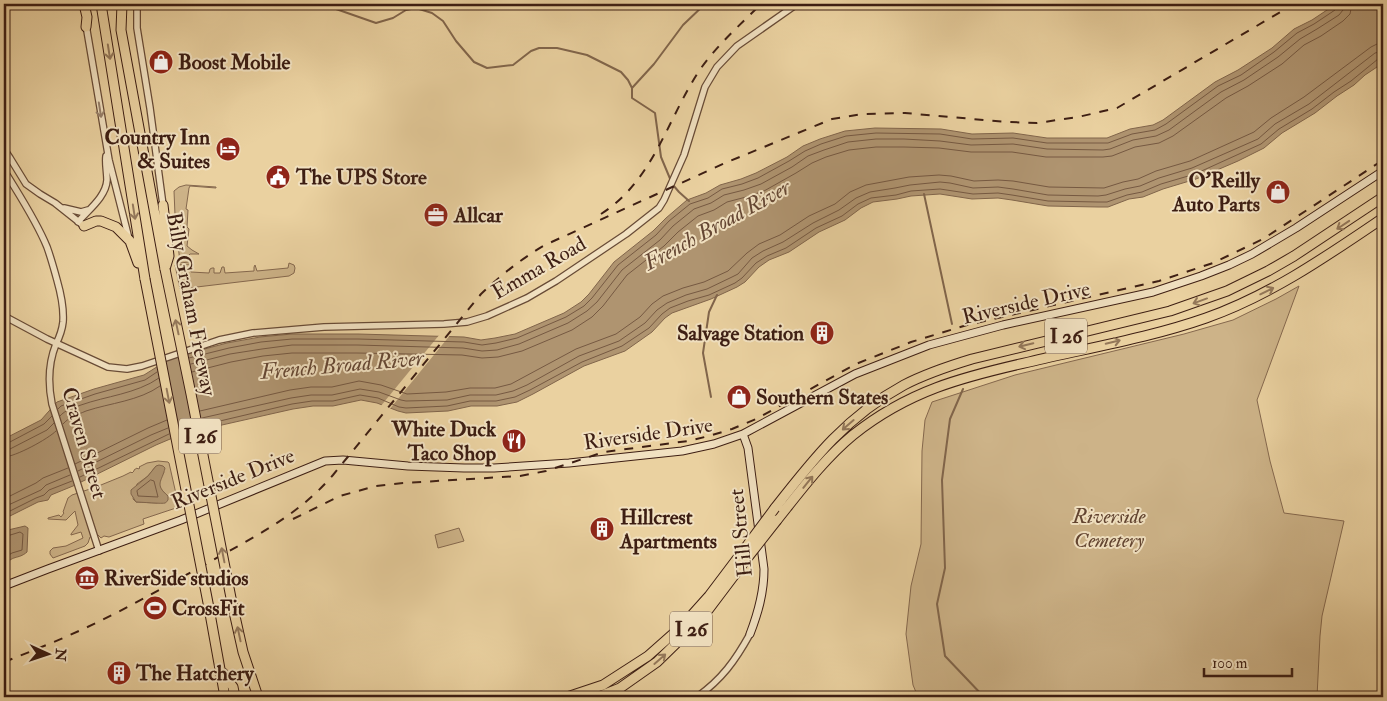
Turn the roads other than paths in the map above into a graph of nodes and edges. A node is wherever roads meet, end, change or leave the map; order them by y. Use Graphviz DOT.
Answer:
graph roads {
  1 [pos="83,4"];
  2 [pos="101,4"];
  3 [pos="116,4"];
  4 [pos="122,4"];
  5 [pos="137,4"];
  6 [pos="797,4"];
  7 [pos="86,27"];
  8 [pos="121,30"];
  9 [pos="106,146"];
  10 [pos="4,149"];
  11 [pos="7,157"];
  12 [pos="4,170"];
  13 [pos="1383,170"];
  14 [pos="1383,197"];
  15 [pos="163,205"];
  16 [pos="60,207"];
  17 [pos="88,210"];
  18 [pos="1383,218"];
  19 [pos="81,224"];
  20 [pos="130,241"];
  21 [pos="165,269"];
  22 [pos="145,279"];
  23 [pos="4,316"];
  24 [pos="56,344"];
  25 [pos="743,434"];
  26 [pos="98,550"];
  27 [pos="4,586"];
  28 [pos="750,634"];
  29 [pos="221,671"];
  30 [pos="225,697"];
  31 [pos="235,697"];
  32 [pos="258,697"];
  33 [pos="567,697"];
  34 [pos="598,697"];
  35 [pos="697,697"];
  1 -- 7 [label="highway"];
  2 -- 22 [label="highway, Billy Graham Freeway / I 26, one-way"];
  3 -- 8 [label="highway"];
  4 -- 8 [label="highway, Billy Graham Freeway / I 26"];
  5 -- 15 [label="street"];
  6 -- 24 [label="street, Emma Road"];
  7 -- 9 [label="street, one-way"];
  8 -- 21 [label="highway, Billy Graham Freeway / I 26"];
  9 -- 17 [label="street"];
  9 -- 20 [label="street"];
  10 -- 11 [label="street"];
  11 -- 16 [label="street"];
  12 -- 24 [label="street, Craven Street"];
  13 -- 25 [label="main road, Riverside Drive"];
  14 -- 33 [label="highway, I 26, one-way, bridge"];
  15 -- 21 [label="highway"];
  16 -- 17 [label="street"];
  16 -- 19 [label="street"];
  17 -- 19 [label="street"];
  34 -- 18 [label="highway, I 26, one-way, bridge"];
  19 -- 20 [label="highway"];
  20 -- 22 [label="highway"];
  32 -- 21 [label="highway, Billy Graham Freeway / I 26, one-way, bridge"];
  22 -- 29 [label="highway, Billy Graham Freeway / I 26, one-way, bridge"];
  23 -- 24 [label="street"];
  24 -- 26 [label="street, Craven Street"];
  25 -- 26 [label="main road, Riverside Drive"];
  25 -- 28 [label="main road, Hill Street"];
  26 -- 27 [label="main road, Riverside Drive"];
  28 -- 35 [label="street, Hill Street"];
  29 -- 30 [label="highway, Billy Graham Freeway"];
  29 -- 31 [label="highway, I 26"];
}
